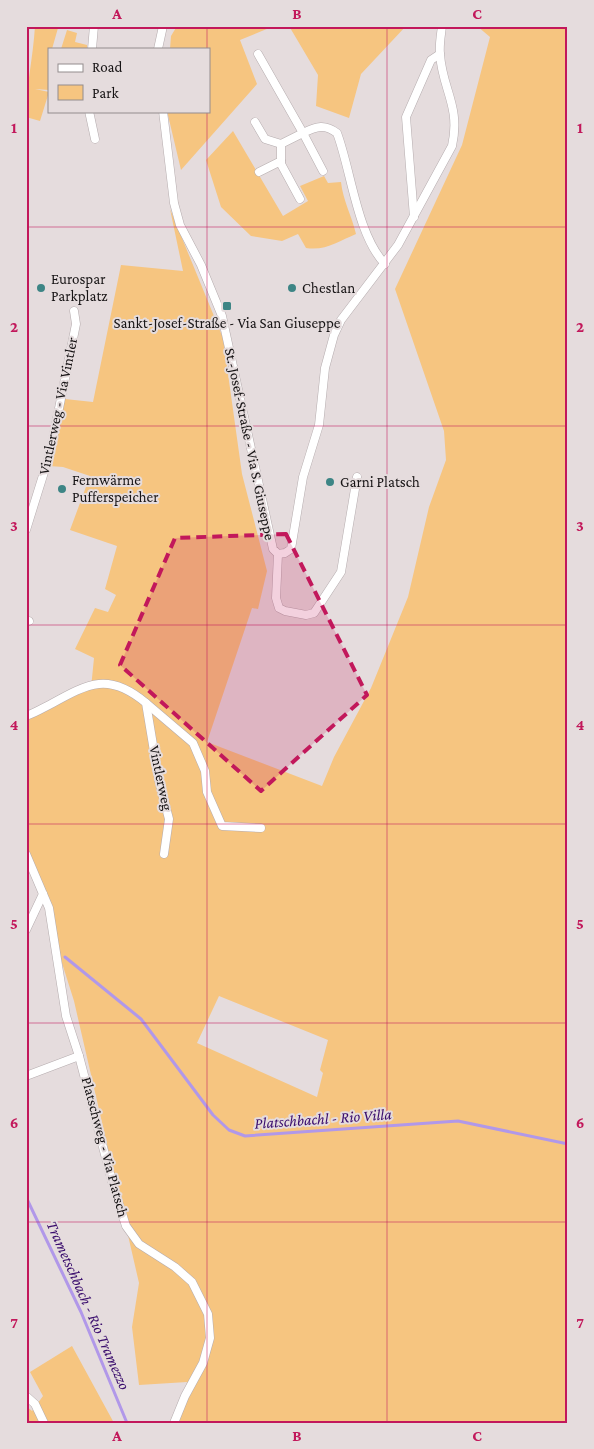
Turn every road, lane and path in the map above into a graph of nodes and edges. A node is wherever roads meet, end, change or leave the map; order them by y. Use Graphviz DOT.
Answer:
graph roads {
  1 [pos="94,26"];
  2 [pos="163,26"];
  3 [pos="442,26"];
  4 [pos="92,48"];
  5 [pos="158,48"];
  6 [pos="258,54"];
  7 [pos="440,54"];
  8 [pos="89,112"];
  9 [pos="163,112"];
  10 [pos="256,122"];
  11 [pos="303,133"];
  12 [pos="95,139"];
  13 [pos="281,144"];
  14 [pos="281,161"];
  15 [pos="323,171"];
  16 [pos="259,172"];
  17 [pos="300,199"];
  18 [pos="414,217"];
  19 [pos="385,264"];
  20 [pos="74,311"];
  21 [pos="357,477"];
  22 [pos="26,530"];
  23 [pos="278,554"];
  24 [pos="146,703"];
  25 [pos="26,716"];
  26 [pos="261,828"];
  27 [pos="26,854"];
  28 [pos="164,854"];
  29 [pos="44,894"];
  30 [pos="26,930"];
  31 [pos="80,1056"];
  32 [pos="26,1076"];
  33 [pos="26,1396"];
  34 [pos="44,1423"];
  35 [pos="174,1423"];
  1 -- 4 [label="street"];
  2 -- 5 [label="street"];
  3 -- 7 [label="street, St.-Josef-Straße - Via S. Giuseppe"];
  6 -- 11 [label="street"];
  7 -- 18 [label="street"];
  7 -- 18 [label="street, St.-Josef-Straße - Via S. Giuseppe"];
  8 -- 12 [label="street"];
  9 -- 23 [label="street, St.-Josef-Straße - Via S. Giuseppe"];
  10 -- 13 [label="street"];
  11 -- 13 [label="street"];
  11 -- 15 [label="street"];
  11 -- 19 [label="street"];
  13 -- 14 [label="street"];
  14 -- 16 [label="street"];
  14 -- 17 [label="street"];
  18 -- 19 [label="street, St.-Josef-Straße - Via S. Giuseppe"];
  19 -- 23 [label="street, St.-Josef-Straße - Via S. Giuseppe"];
  20 -- 22 [label="street, Vintlerweg - Via Vintler"];
  21 -- 23 [label="street"];
  24 -- 25 [label="street, Vintlerweg"];
  24 -- 26 [label="street, Vintlerweg"];
  24 -- 28 [label="street, Vintlerweg"];
  27 -- 29 [label="street, Platschweg - Via Platsch"];
  29 -- 30 [label="street"];
  29 -- 31 [label="street, Platschweg - Via Platsch"];
  31 -- 32 [label="street"];
  31 -- 35 [label="street, Platschweg - Via Platsch"];
  33 -- 34 [label="street"];
}
